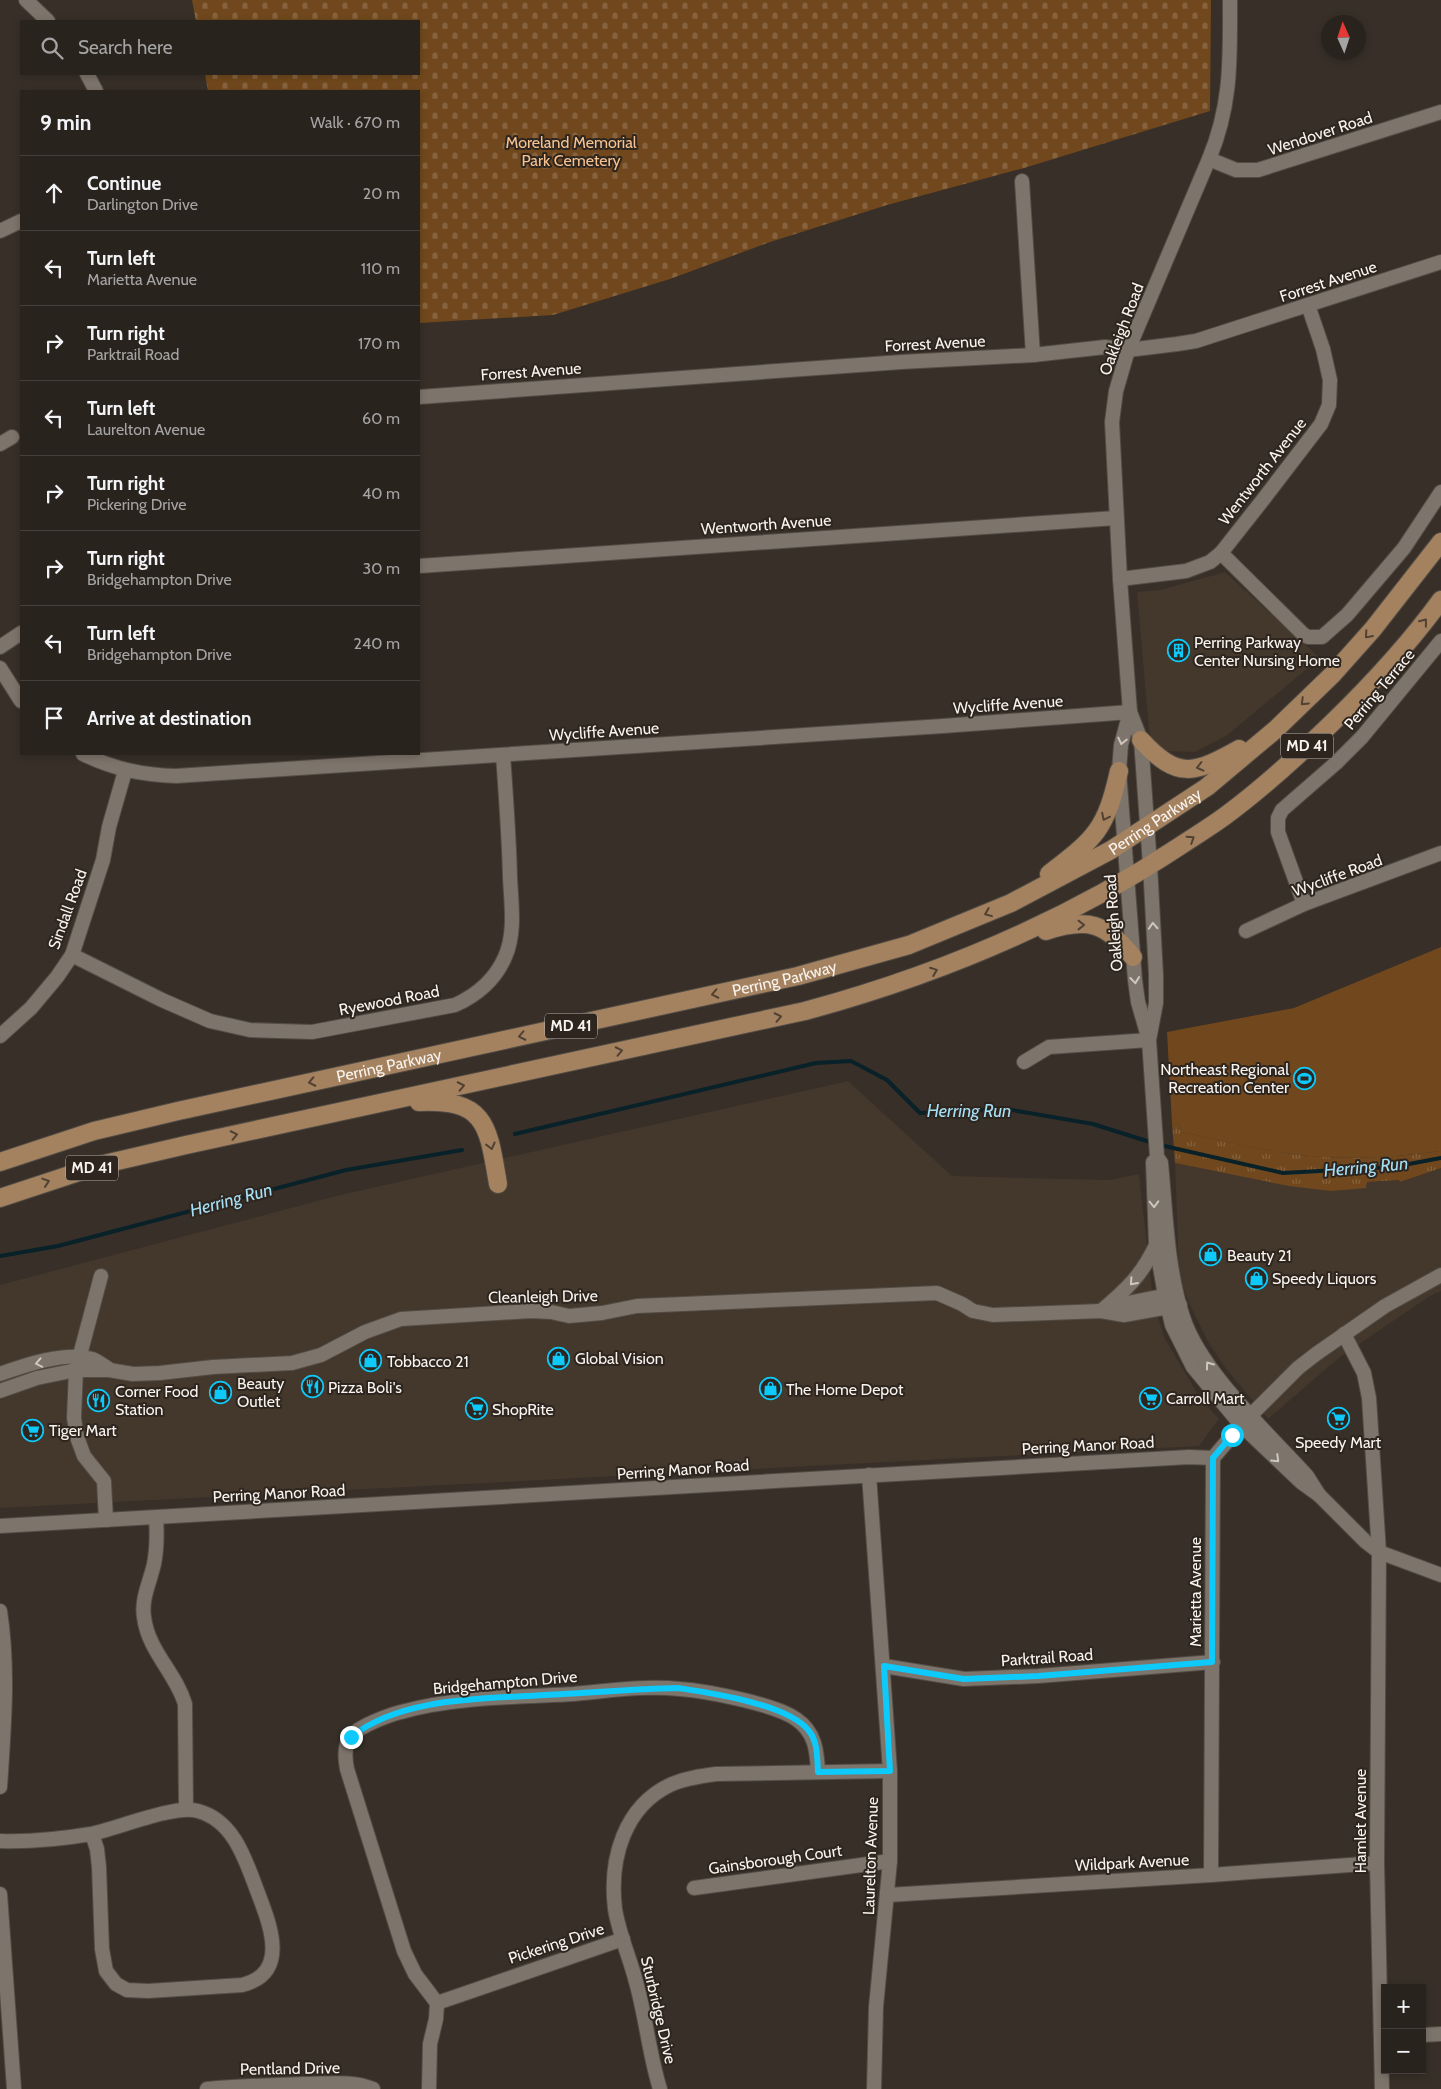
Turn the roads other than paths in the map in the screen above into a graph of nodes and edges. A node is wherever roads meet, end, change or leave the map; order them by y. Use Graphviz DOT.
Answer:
graph roads {
  1 [pos="26,0"];
  2 [pos="1230,0"];
  3 [pos="47,20"];
  4 [pos="88,75"];
  5 [pos="95,90"];
  6 [pos="1441,112"];
  7 [pos="1210,159"];
  8 [pos="1022,181"];
  9 [pos="20,222"];
  10 [pos="0,232"];
  11 [pos="1441,262"];
  12 [pos="1308,305"];
  13 [pos="1128,350"];
  14 [pos="1033,355"];
  15 [pos="420,397"];
  16 [pos="1441,492"];
  17 [pos="1116,518"];
  18 [pos="1441,542"];
  19 [pos="1221,553"];
  20 [pos="420,566"];
  21 [pos="1120,579"];
  22 [pos="1441,600"];
  23 [pos="20,634"];
  24 [pos="1441,641"];
  25 [pos="0,647"];
  26 [pos="0,668"];
  27 [pos="20,699"];
  28 [pos="1130,712"];
  29 [pos="1275,730"];
  30 [pos="1141,740"];
  31 [pos="85,755"];
  32 [pos="504,756"];
  33 [pos="125,771"];
  34 [pos="1119,771"];
  35 [pos="1147,827"];
  36 [pos="1124,842"];
  37 [pos="1441,853"];
  38 [pos="1150,865"];
  39 [pos="1127,879"];
  40 [pos="1011,903"];
  41 [pos="1304,904"];
  42 [pos="1246,931"];
  43 [pos="72,955"];
  44 [pos="1133,957"];
  45 [pos="967,958"];
  46 [pos="0,1036"];
  47 [pos="1149,1040"];
  48 [pos="1024,1062"];
  49 [pos="379,1104"];
  50 [pos="1157,1156"];
  51 [pos="0,1162"];
  52 [pos="498,1184"];
  53 [pos="0,1198"];
  54 [pos="1156,1246"];
  55 [pos="1441,1275"];
  56 [pos="101,1276"];
  57 [pos="1172,1301"];
  58 [pos="1101,1311"];
  59 [pos="1344,1334"];
  60 [pos="77,1364"];
  61 [pos="0,1374"];
  62 [pos="0,1390"];
  63 [pos="1252,1416"];
  64 [pos="1241,1425"];
  65 [pos="1213,1458"];
  66 [pos="869,1475"];
  67 [pos="1319,1495"];
  68 [pos="156,1518"];
  69 [pos="106,1520"];
  70 [pos="0,1526"];
  71 [pos="1379,1552"];
  72 [pos="1441,1575"];
  73 [pos="0,1611"];
  74 [pos="1212,1662"];
  75 [pos="884,1666"];
  76 [pos="2,1748"];
  77 [pos="890,1771"];
  78 [pos="818,1772"];
  79 [pos="0,1787"];
  80 [pos="186,1808"];
  81 [pos="92,1834"];
  82 [pos="0,1840"];
  83 [pos="890,1861"];
  84 [pos="1377,1863"];
  85 [pos="1211,1875"];
  86 [pos="694,1888"];
  87 [pos="0,1894"];
  88 [pos="888,1895"];
  89 [pos="623,1939"];
  90 [pos="437,2003"];
  91 [pos="1383,2029"];
  92 [pos="1426,2034"];
  93 [pos="1441,2034"];
  94 [pos="1382,2074"];
  95 [pos="9,2083"];
  96 [pos="207,2089"];
  97 [pos="373,2089"];
  98 [pos="429,2089"];
  99 [pos="660,2089"];
  100 [pos="874,2089"];
  101 [pos="1382,2089"];
  1 -- 3 [label="street"];
  2 -- 7 [label="street, Oakleigh Road"];
  4 -- 5 [label="street"];
  6 -- 7 [label="street, Wendover Road"];
  7 -- 13 [label="street, Oakleigh Road"];
  8 -- 14 [label="street"];
  9 -- 10 [label="street"];
  11 -- 12 [label="street, Forrest Avenue"];
  12 -- 13 [label="street, Forrest Avenue"];
  12 -- 19 [label="street, Wentworth Avenue"];
  13 -- 14 [label="street, Forrest Avenue"];
  13 -- 17 [label="street, Oakleigh Road"];
  14 -- 15 [label="street, Forrest Avenue"];
  16 -- 19 [label="street"];
  17 -- 20 [label="street, Wentworth Avenue"];
  17 -- 21 [label="street, Oakleigh Road"];
  18 -- 29 [label="main road, Perring Parkway / MD 41, one-way"];
  19 -- 21 [label="street, Wentworth Avenue"];
  21 -- 28 [label="street, Oakleigh Road"];
  38 -- 22 [label="main road, MD 41, one-way"];
  23 -- 25 [label="street"];
  24 -- 41 [label="street, Perring Terrace"];
  26 -- 27 [label="street"];
  28 -- 30 [label="street, Oakleigh Road"];
  28 -- 32 [label="street, Wycliffe Avenue"];
  28 -- 34 [label="street, Oakleigh Road, one-way"];
  29 -- 30 [label="main road, one-way"];
  29 -- 35 [label="main road, Perring Parkway / MD 41"];
  30 -- 35 [label="street, Oakleigh Road"];
  31 -- 33 [label="street, Wycliffe Avenue"];
  32 -- 33 [label="street, Wycliffe Avenue"];
  32 -- 43 [label="street, Ryewood Road"];
  33 -- 43 [label="street, Sindall Road"];
  34 -- 36 [label="street, Oakleigh Road"];
  34 -- 40 [label="main road, one-way"];
  35 -- 36 [label="main road, Perring Parkway / MD 41"];
  35 -- 38 [label="street, Oakleigh Road"];
  36 -- 39 [label="street, Oakleigh Road"];
  36 -- 40 [label="main road, Perring Parkway / MD 41"];
  37 -- 41 [label="street, Wycliffe Road"];
  38 -- 39 [label="main road, MD 41"];
  47 -- 38 [label="street, Oakleigh Road, one-way"];
  39 -- 44 [label="street, Oakleigh Road"];
  39 -- 45 [label="main road, MD 41"];
  40 -- 51 [label="main road, Perring Parkway / MD 41, one-way"];
  41 -- 42 [label="street, Wycliffe Road"];
  43 -- 46 [label="street, Sindall Road"];
  45 -- 44 [label="main road, one-way"];
  44 -- 47 [label="street, Oakleigh Road, one-way"];
  49 -- 45 [label="main road, MD 41, one-way"];
  47 -- 48 [label="street"];
  47 -- 50 [label="street, Oakleigh Road"];
  49 -- 52 [label="main road, one-way"];
  53 -- 49 [label="main road, MD 41, one-way"];
  50 -- 54 [label="street, Oakleigh Road, one-way"];
  50 -- 57 [label="street, Oakleigh Road"];
  54 -- 57 [label="street, Oakleigh Road"];
  54 -- 58 [label="street, one-way"];
  55 -- 59 [label="street"];
  56 -- 60 [label="street"];
  57 -- 58 [label="street, Cleanleigh Drive"];
  63 -- 57 [label="street, Oakleigh Road, one-way"];
  57 -- 64 [label="street, Oakleigh Road"];
  58 -- 60 [label="street, Cleanleigh Drive"];
  59 -- 63 [label="street"];
  59 -- 71 [label="street, Hamlet Avenue"];
  60 -- 61 [label="street, Cleanleigh Drive, one-way"];
  60 -- 62 [label="street, Cleanleigh Drive"];
  60 -- 69 [label="street"];
  63 -- 64 [label="street"];
  63 -- 67 [label="street, Oakleigh Road"];
  64 -- 65 [label="street"];
  64 -- 67 [label="street, Oakleigh Road, one-way"];
  65 -- 66 [label="street, Perring Manor Road"];
  65 -- 74 [label="street, Marietta Avenue"];
  66 -- 68 [label="street, Perring Manor Road"];
  66 -- 75 [label="street, Laurelton Avenue"];
  67 -- 71 [label="street"];
  68 -- 69 [label="street, Perring Manor Road"];
  68 -- 80 [label="street"];
  69 -- 70 [label="street, Perring Manor Road"];
  71 -- 72 [label="street"];
  71 -- 84 [label="street, Hamlet Avenue"];
  73 -- 76 [label="street"];
  74 -- 75 [label="street, Parktrail Road"];
  74 -- 85 [label="street, Marietta Avenue"];
  75 -- 77 [label="street, Laurelton Avenue"];
  76 -- 79 [label="street"];
  77 -- 78 [label="street, Pickering Drive"];
  77 -- 83 [label="street, Laurelton Avenue"];
  78 -- 89 [label="street, Pickering Drive"];
  78 -- 90 [label="street, Bridgehampton Drive"];
  80 -- 81 [label="street"];
  80 -- 81 [label="street"];
  81 -- 82 [label="street"];
  83 -- 86 [label="street, Gainsborough Court"];
  83 -- 88 [label="street, Laurelton Avenue"];
  84 -- 85 [label="street, Wildpark Avenue"];
  84 -- 91 [label="street, Hamlet Avenue"];
  85 -- 88 [label="street, Wildpark Avenue"];
  87 -- 95 [label="street"];
  88 -- 100 [label="street, Laurelton Avenue"];
  89 -- 90 [label="street, Pickering Drive"];
  89 -- 99 [label="street, Sturbridge Drive"];
  90 -- 98 [label="street"];
  92 -- 93 [label="street"];
  94 -- 101 [label="street, Hamlet Avenue"];
  96 -- 97 [label="street, Pentland Drive"];
}
